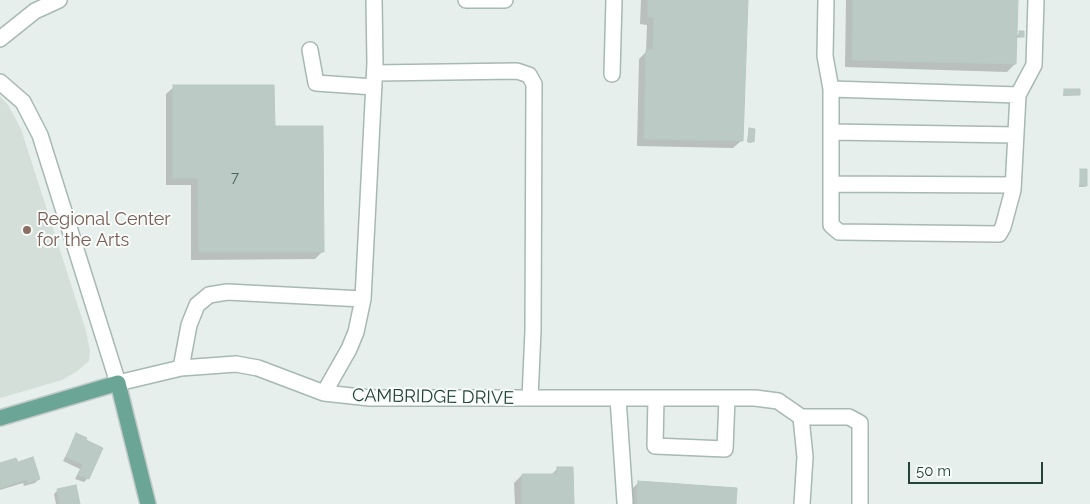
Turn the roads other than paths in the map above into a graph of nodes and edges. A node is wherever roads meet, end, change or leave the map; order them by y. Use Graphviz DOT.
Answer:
graph roads {
  1 [pos="59,0"];
  2 [pos="374,0"];
  3 [pos="466,0"];
  4 [pos="506,0"];
  5 [pos="614,0"];
  6 [pos="826,0"];
  7 [pos="1036,0"];
  8 [pos="0,39"];
  9 [pos="310,50"];
  10 [pos="612,74"];
  11 [pos="374,80"];
  12 [pos="0,82"];
  13 [pos="831,89"];
  14 [pos="1018,95"];
  15 [pos="831,132"];
  16 [pos="1016,134"];
  17 [pos="831,184"];
  18 [pos="1013,185"];
  19 [pos="363,299"];
  20 [pos="181,368"];
  21 [pos="118,383"];
  22 [pos="324,393"];
  23 [pos="530,398"];
  24 [pos="618,398"];
  25 [pos="656,398"];
  26 [pos="727,398"];
  27 [pos="801,417"];
  28 [pos="0,418"];
  29 [pos="625,502"];
  30 [pos="148,504"];
  31 [pos="802,504"];
  32 [pos="860,504"];
  1 -- 8 [label="street"];
  2 -- 11 [label="street"];
  3 -- 4 [label="street"];
  5 -- 10 [label="street"];
  6 -- 13 [label="street"];
  7 -- 14 [label="street"];
  9 -- 11 [label="street"];
  11 -- 19 [label="street"];
  11 -- 23 [label="street"];
  12 -- 21 [label="street"];
  13 -- 14 [label="street"];
  13 -- 15 [label="street"];
  14 -- 16 [label="street"];
  15 -- 16 [label="street"];
  15 -- 17 [label="street"];
  16 -- 18 [label="street"];
  17 -- 18 [label="street"];
  17 -- 18 [label="street"];
  19 -- 20 [label="street"];
  19 -- 22 [label="street"];
  20 -- 21 [label="street, CAMBRIDGE DRIVE"];
  20 -- 22 [label="street, CAMBRIDGE DRIVE"];
  21 -- 28 [label="main road"];
  21 -- 30 [label="main road"];
  22 -- 23 [label="street, CAMBRIDGE DRIVE"];
  23 -- 24 [label="street, CAMBRIDGE DRIVE"];
  24 -- 25 [label="street, CAMBRIDGE DRIVE"];
  24 -- 29 [label="street"];
  25 -- 26 [label="street, CAMBRIDGE DRIVE"];
  25 -- 26 [label="street"];
  26 -- 27 [label="street, CAMBRIDGE DRIVE"];
  27 -- 31 [label="street"];
  27 -- 32 [label="street"];
}
